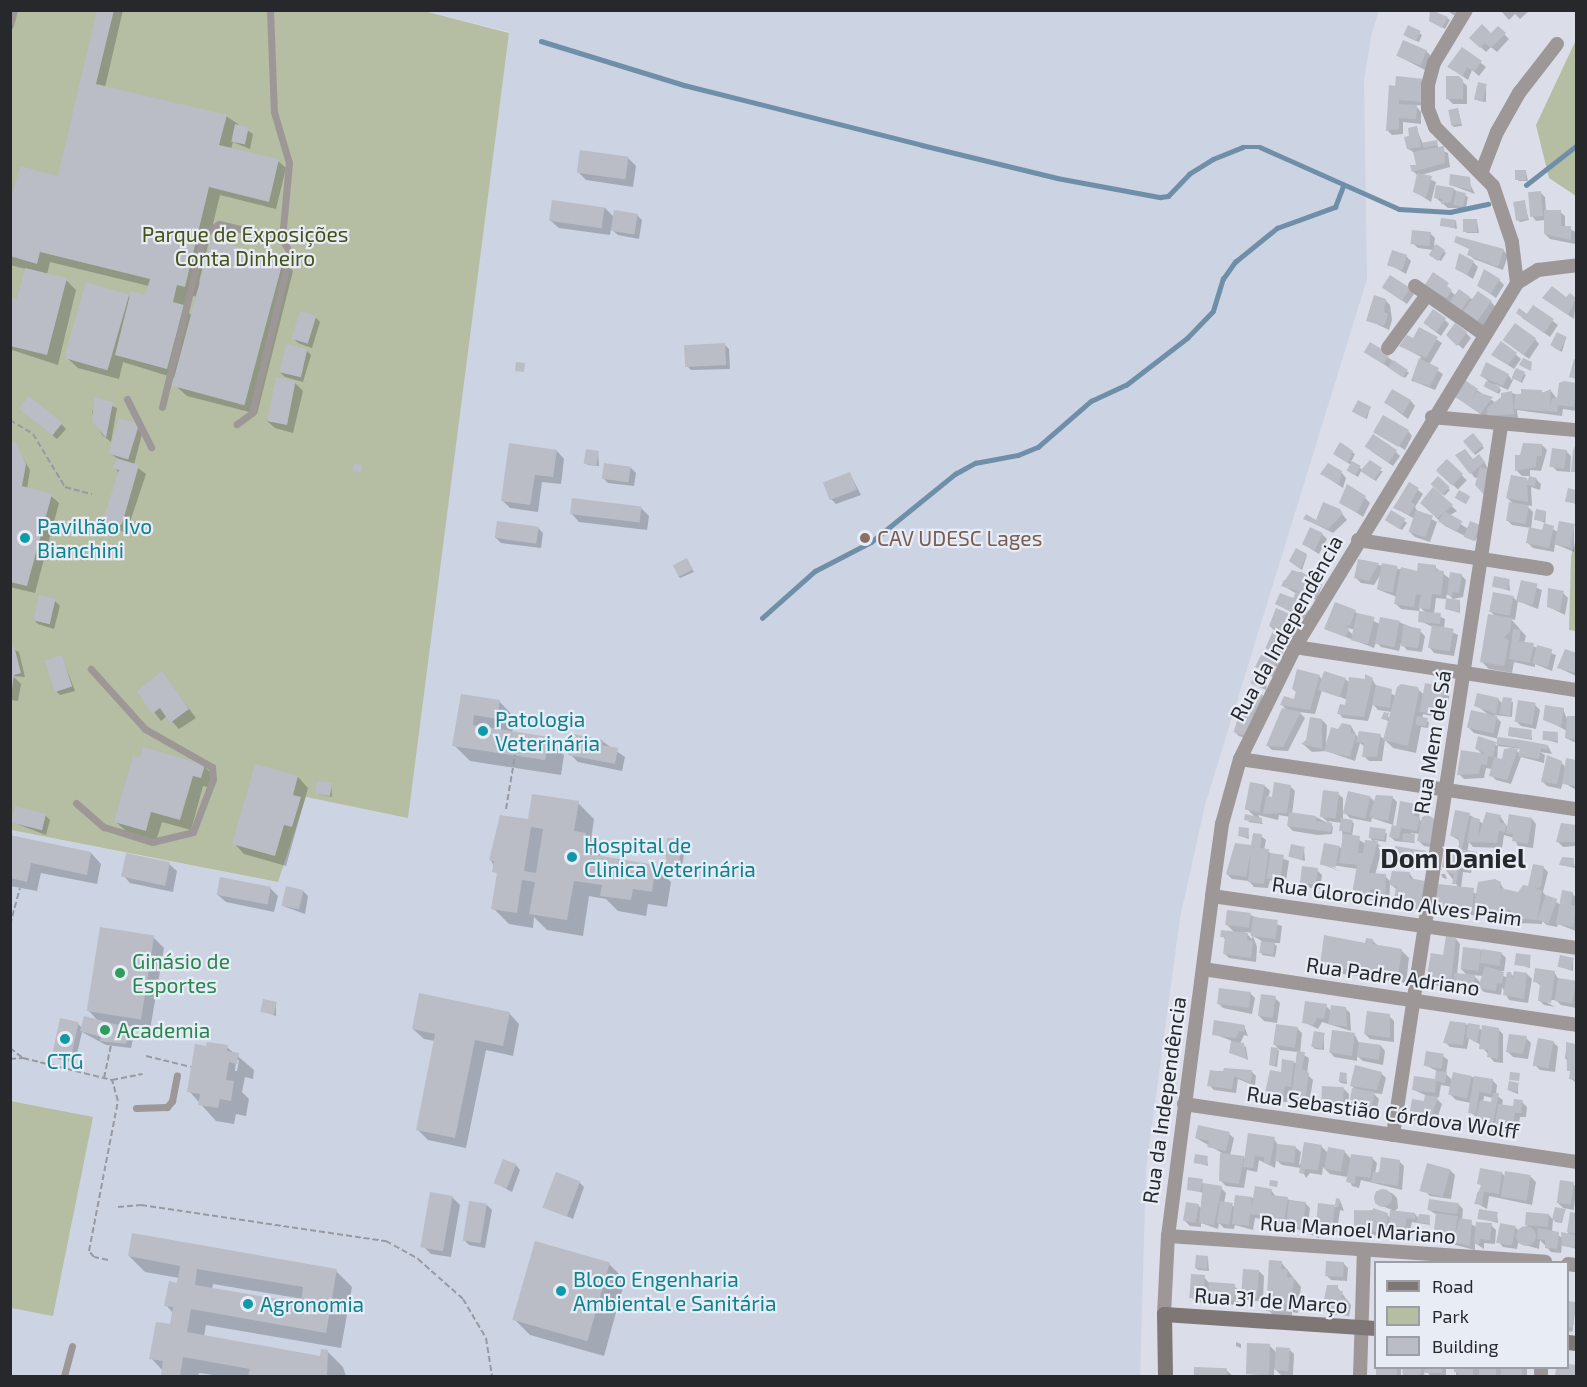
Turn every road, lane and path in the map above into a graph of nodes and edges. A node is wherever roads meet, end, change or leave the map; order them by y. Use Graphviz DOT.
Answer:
graph roads {
  1 [pos="14,10"];
  2 [pos="270,10"];
  3 [pos="1466,10"];
  4 [pos="10,25"];
  5 [pos="1557,44"];
  6 [pos="1482,171"];
  7 [pos="282,238"];
  8 [pos="1576,265"];
  9 [pos="1517,283"];
  10 [pos="1415,286"];
  11 [pos="1427,295"];
  12 [pos="1485,335"];
  13 [pos="1388,348"];
  14 [pos="127,399"];
  15 [pos="162,407"];
  16 [pos="1432,417"];
  17 [pos="10,420"];
  18 [pos="237,424"];
  19 [pos="1501,426"];
  20 [pos="1576,430"];
  21 [pos="151,447"];
  22 [pos="92,494"];
  23 [pos="1358,540"];
  24 [pos="1481,559"];
  25 [pos="1547,569"];
  26 [pos="1295,647"];
  27 [pos="90,669"];
  28 [pos="1463,673"];
  29 [pos="1576,690"];
  30 [pos="515,755"];
  31 [pos="1240,759"];
  32 [pos="1445,790"];
  33 [pos="76,803"];
  34 [pos="506,809"];
  35 [pos="1576,809"];
  36 [pos="20,888"];
  37 [pos="1212,896"];
  38 [pos="10,925"];
  39 [pos="1425,926"];
  40 [pos="1576,948"];
  41 [pos="1203,969"];
  42 [pos="1413,1001"];
  43 [pos="1576,1025"];
  44 [pos="111,1044"];
  45 [pos="10,1048"];
  46 [pos="146,1056"];
  47 [pos="23,1058"];
  48 [pos="10,1059"];
  49 [pos="191,1067"];
  50 [pos="142,1074"];
  51 [pos="177,1076"];
  52 [pos="104,1078"];
  53 [pos="112,1080"];
  54 [pos="1184,1104"];
  55 [pos="136,1108"];
  56 [pos="1393,1135"];
  57 [pos="1576,1162"];
  58 [pos="118,1207"];
  59 [pos="1168,1236"];
  60 [pos="1364,1250"];
  61 [pos="108,1260"];
  62 [pos="1517,1261"];
  63 [pos="1164,1314"];
  64 [pos="1368,1327"];
  65 [pos="72,1346"];
  66 [pos="64,1377"];
  67 [pos="492,1377"];
  68 [pos="1165,1377"];
  69 [pos="1360,1377"];
  1 -- 4 [label="lane"];
  2 -- 7 [label="lane"];
  3 -- 6 [label="street"];
  5 -- 6 [label="street"];
  6 -- 9 [label="street"];
  7 -- 15 [label="lane"];
  7 -- 18 [label="lane"];
  8 -- 9 [label="street"];
  9 -- 12 [label="street, Rua da Independência"];
  10 -- 11 [label="street"];
  11 -- 12 [label="street"];
  11 -- 13 [label="street"];
  12 -- 16 [label="street, Rua da Independência"];
  14 -- 21 [label="lane"];
  16 -- 19 [label="street"];
  16 -- 23 [label="street, Rua da Independência"];
  17 -- 22 [label="path"];
  19 -- 20 [label="street"];
  19 -- 24 [label="street, Rua Mem de Sá"];
  23 -- 24 [label="street"];
  23 -- 26 [label="street, Rua da Independência"];
  24 -- 25 [label="street"];
  24 -- 28 [label="street, Rua Mem de Sá"];
  26 -- 28 [label="street"];
  26 -- 31 [label="street, Rua da Independência"];
  27 -- 33 [label="lane"];
  28 -- 29 [label="street"];
  28 -- 32 [label="street, Rua Mem de Sá"];
  30 -- 34 [label="path"];
  31 -- 32 [label="street"];
  31 -- 37 [label="street, Rua da Independência"];
  32 -- 35 [label="street"];
  32 -- 39 [label="street, Rua Mem de Sá"];
  36 -- 38 [label="path"];
  37 -- 39 [label="street, Rua Glorocindo Alves Paim"];
  37 -- 41 [label="street, Rua da Independência"];
  39 -- 40 [label="street, Rua Glorocindo Alves Paim"];
  39 -- 42 [label="street, Rua Mem de Sá"];
  41 -- 42 [label="street, Rua Padre Adriano"];
  41 -- 54 [label="street, Rua da Independência"];
  42 -- 43 [label="street, Rua Padre Adriano"];
  42 -- 56 [label="street, Rua Mem de Sá"];
  44 -- 52 [label="path"];
  45 -- 47 [label="path"];
  46 -- 49 [label="path"];
  47 -- 48 [label="path"];
  47 -- 52 [label="path"];
  50 -- 53 [label="path"];
  51 -- 55 [label="lane"];
  52 -- 53 [label="path"];
  53 -- 61 [label="path"];
  54 -- 56 [label="street, Rua Sebastião Córdova Wolff"];
  54 -- 59 [label="street, Rua da Independência"];
  56 -- 57 [label="street, Rua Sebastião Córdova Wolff"];
  58 -- 67 [label="path"];
  59 -- 60 [label="street, Rua Manoel Mariano"];
  59 -- 63 [label="street, Rua da Independência"];
  60 -- 62 [label="street, Rua Manoel Mariano"];
  60 -- 64 [label="street"];
  63 -- 64 [label="main road, Rua 31 de Março"];
  63 -- 68 [label="main road, Rua da Independência"];
  64 -- 69 [label="street"];
  65 -- 66 [label="lane"];
}
